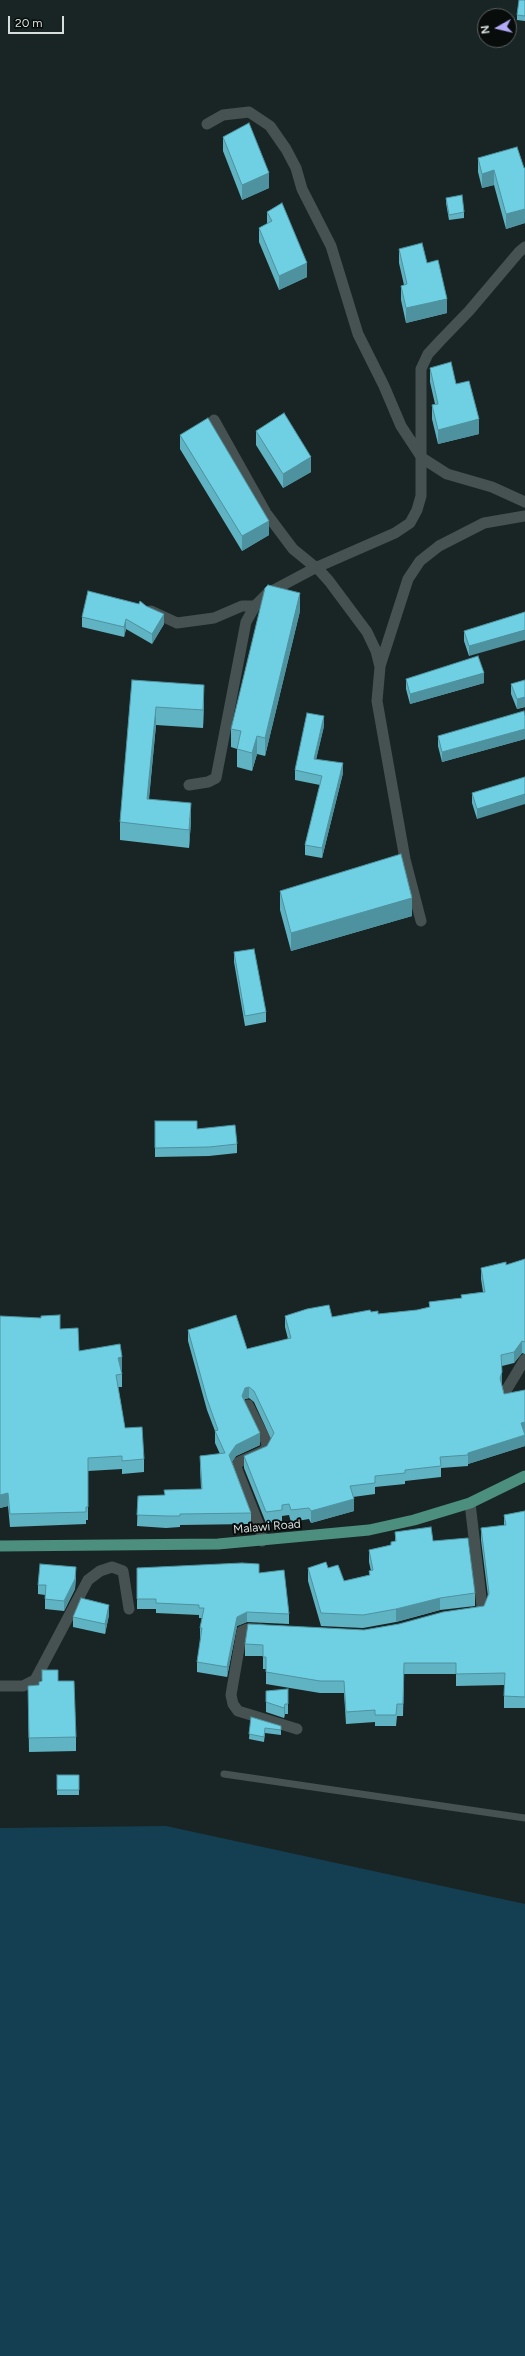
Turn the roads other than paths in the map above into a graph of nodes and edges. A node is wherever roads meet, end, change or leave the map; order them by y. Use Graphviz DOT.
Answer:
graph roads {
  1 [pos="207,124"];
  2 [pos="525,247"];
  3 [pos="214,420"];
  4 [pos="422,458"];
  5 [pos="525,502"];
  6 [pos="525,516"];
  7 [pos="315,568"];
  8 [pos="255,606"];
  9 [pos="149,610"];
  10 [pos="380,666"];
  11 [pos="189,784"];
  12 [pos="421,921"];
  13 [pos="525,1359"];
  14 [pos="507,1389"];
  15 [pos="248,1405"];
  16 [pos="525,1476"];
  17 [pos="470,1502"];
  18 [pos="262,1541"];
  19 [pos="0,1546"];
  20 [pos="129,1609"];
  21 [pos="457,1615"];
  22 [pos="270,1630"];
  23 [pos="0,1686"];
  24 [pos="296,1729"];
  25 [pos="224,1774"];
  26 [pos="525,1818"];
  1 -- 4 [label="street"];
  2 -- 4 [label="street"];
  3 -- 7 [label="street"];
  4 -- 5 [label="street"];
  4 -- 7 [label="street"];
  6 -- 10 [label="street"];
  7 -- 8 [label="street"];
  7 -- 10 [label="street"];
  8 -- 9 [label="street"];
  8 -- 11 [label="street"];
  10 -- 12 [label="street"];
  13 -- 14 [label="street"];
  15 -- 18 [label="street"];
  16 -- 17 [label="main road, Malawi Road"];
  17 -- 18 [label="main road, Malawi Road"];
  17 -- 21 [label="street"];
  18 -- 19 [label="main road, Malawi Road"];
  20 -- 23 [label="street"];
  22 -- 24 [label="street"];
  25 -- 26 [label="lane"];
}
